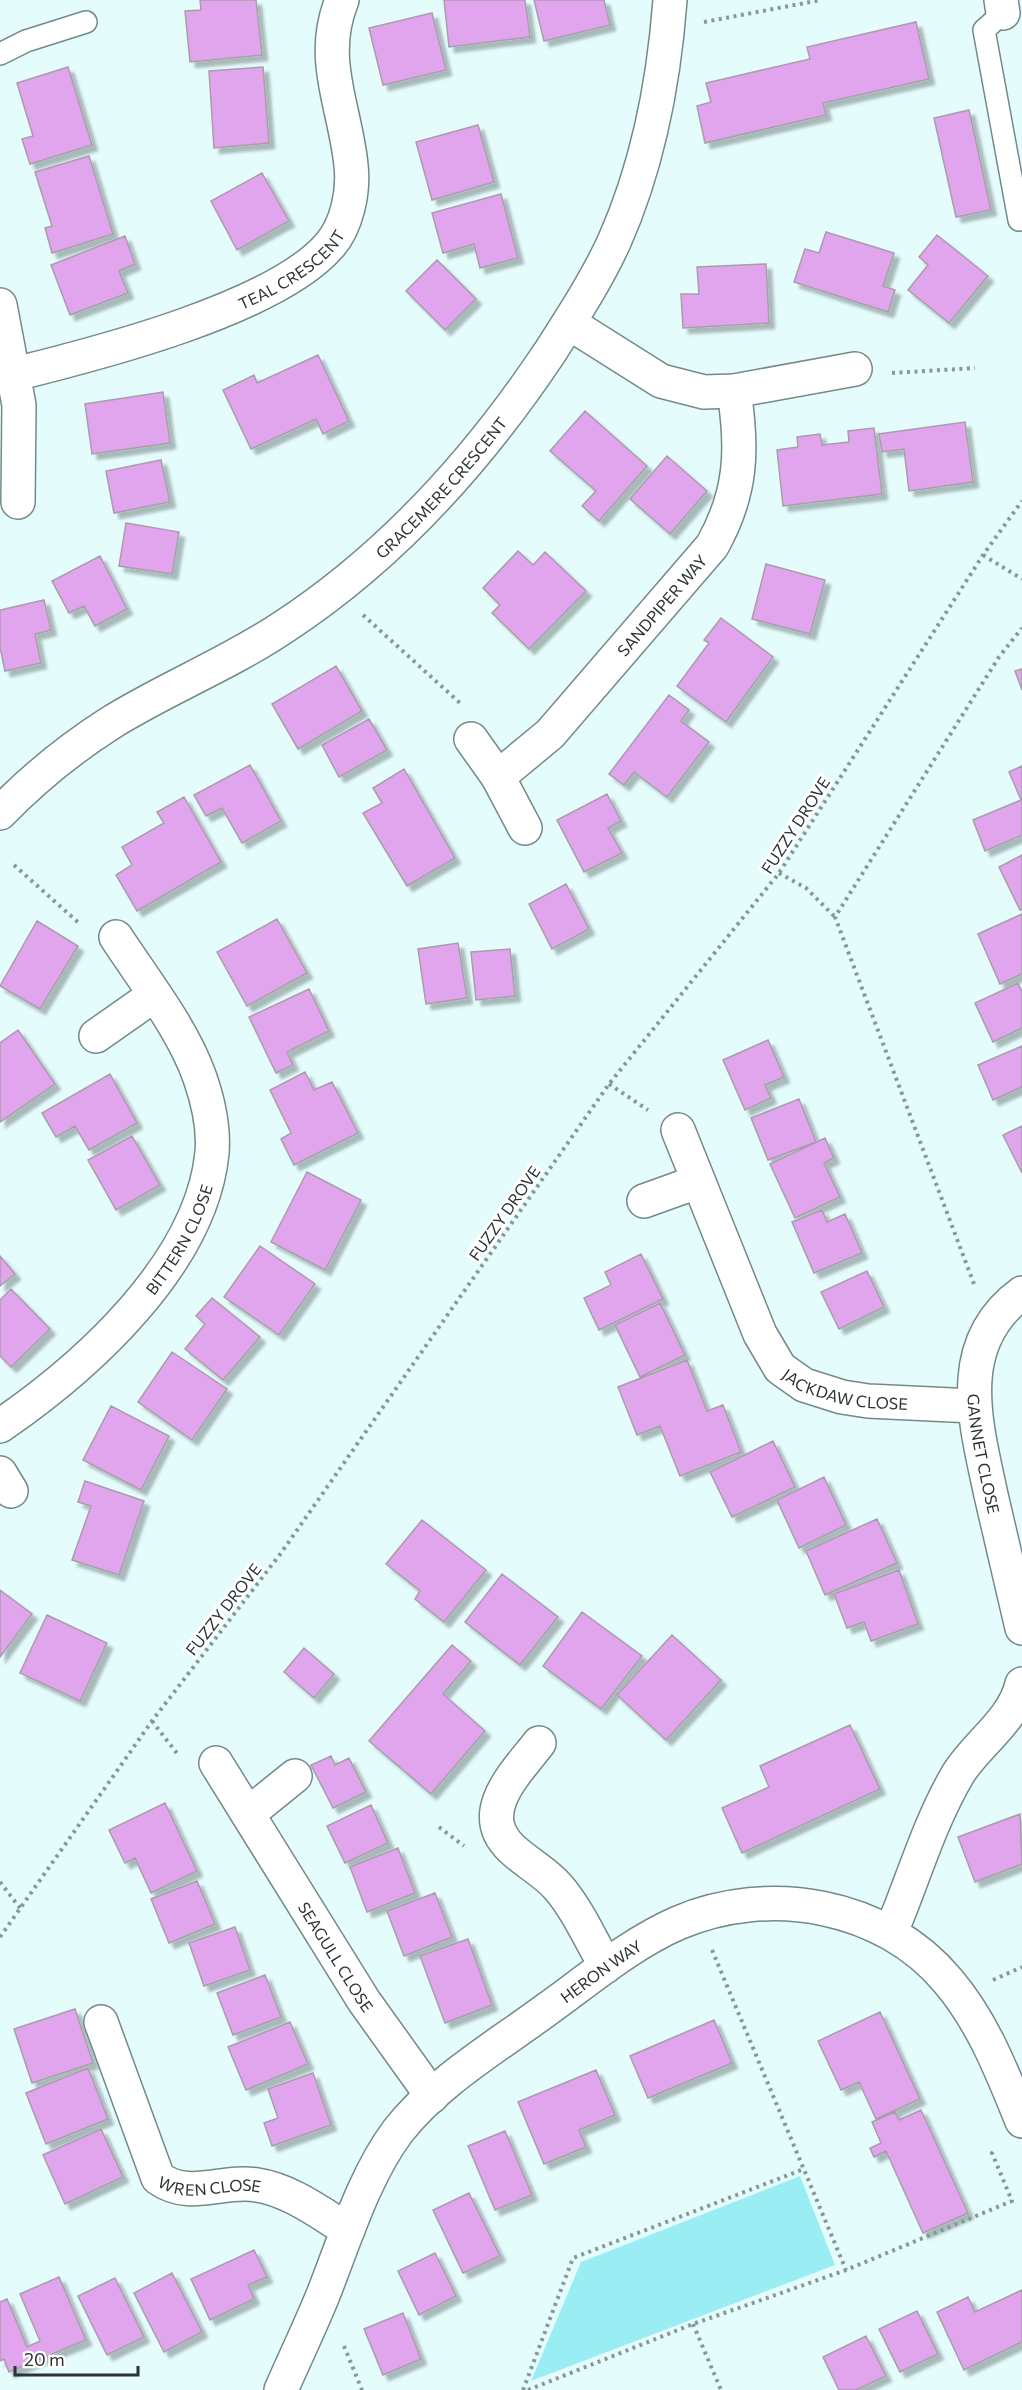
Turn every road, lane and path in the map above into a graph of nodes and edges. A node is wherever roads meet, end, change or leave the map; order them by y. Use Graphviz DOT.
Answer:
graph roads {
  1 [pos="342,0"];
  2 [pos="821,0"];
  3 [pos="1002,6"];
  4 [pos="669,14"];
  5 [pos="86,22"];
  6 [pos="0,54"];
  7 [pos="1019,220"];
  8 [pos="0,305"];
  9 [pos="569,323"];
  10 [pos="975,368"];
  11 [pos="855,369"];
  12 [pos="15,374"];
  13 [pos="734,390"];
  14 [pos="1022,501"];
  15 [pos="18,502"];
  16 [pos="983,555"];
  17 [pos="1022,579"];
  18 [pos="337,589"];
  19 [pos="1022,628"];
  20 [pos="471,739"];
  21 [pos="498,777"];
  22 [pos="0,813"];
  23 [pos="525,828"];
  24 [pos="14,865"];
  25 [pos="779,873"];
  26 [pos="835,917"];
  27 [pos="116,937"];
  28 [pos="153,996"];
  29 [pos="96,1035"];
  30 [pos="609,1084"];
  31 [pos="678,1130"];
  32 [pos="697,1182"];
  33 [pos="644,1201"];
  34 [pos="1022,1293"];
  35 [pos="990,1326"];
  36 [pos="973,1406"];
  37 [pos="0,1426"];
  38 [pos="1022,1628"];
  39 [pos="1021,1689"];
  40 [pos="539,1743"];
  41 [pos="216,1763"];
  42 [pos="295,1776"];
  43 [pos="248,1814"];
  44 [pos="0,1882"];
  45 [pos="20,1908"];
  46 [pos="698,1916"];
  47 [pos="891,1932"];
  48 [pos="0,1937"];
  49 [pos="606,1966"];
  50 [pos="101,2022"];
  51 [pos="432,2096"];
  52 [pos="1022,2121"];
  53 [pos="1002,2148"];
  54 [pos="804,2169"];
  55 [pos="348,2230"];
  56 [pos="846,2270"];
  57 [pos="693,2324"];
  58 [pos="281,2390"];
  59 [pos="523,2390"];
  60 [pos="528,2390"];
  61 [pos="721,2390"];
  1 -- 12 [label="street, TEAL CRESCENT"];
  2 -- 4 [label="path"];
  3 -- 7 [label="lane"];
  4 -- 9 [label="street, GRACEMERE CRESCENT"];
  5 -- 6 [label="lane"];
  8 -- 12 [label="street"];
  9 -- 13 [label="street"];
  9 -- 18 [label="street, GRACEMERE CRESCENT"];
  10 -- 11 [label="path"];
  11 -- 13 [label="street"];
  12 -- 15 [label="street"];
  13 -- 21 [label="street, SANDPIPER WAY"];
  14 -- 16 [label="path, FUZZY DROVE"];
  16 -- 17 [label="path"];
  16 -- 25 [label="path, FUZZY DROVE"];
  18 -- 20 [label="path"];
  18 -- 22 [label="street, GRACEMERE CRESCENT"];
  19 -- 26 [label="path"];
  20 -- 21 [label="street"];
  21 -- 23 [label="street"];
  24 -- 27 [label="path"];
  25 -- 26 [label="path"];
  25 -- 30 [label="path, FUZZY DROVE"];
  26 -- 35 [label="path"];
  27 -- 28 [label="street, BITTERN CLOSE"];
  28 -- 29 [label="street"];
  28 -- 37 [label="street, BITTERN CLOSE"];
  30 -- 31 [label="path"];
  30 -- 45 [label="path, FUZZY DROVE"];
  31 -- 32 [label="street, JACKDAW CLOSE"];
  32 -- 33 [label="street"];
  32 -- 36 [label="street, JACKDAW CLOSE"];
  34 -- 35 [label="street, GANNET CLOSE"];
  35 -- 36 [label="street, GANNET CLOSE"];
  36 -- 38 [label="street, GANNET CLOSE"];
  39 -- 47 [label="street"];
  40 -- 49 [label="street"];
  41 -- 43 [label="street, SEAGULL CLOSE"];
  42 -- 43 [label="street"];
  43 -- 51 [label="street, SEAGULL CLOSE"];
  44 -- 45 [label="path"];
  45 -- 48 [label="path, FUZZY DROVE"];
  46 -- 47 [label="street, HERON WAY"];
  46 -- 49 [label="street, HERON WAY"];
  46 -- 54 [label="path"];
  47 -- 52 [label="street, HERON WAY"];
  49 -- 51 [label="street, HERON WAY"];
  50 -- 55 [label="street, WREN CLOSE"];
  51 -- 55 [label="street, HERON WAY"];
  53 -- 56 [label="path"];
  54 -- 56 [label="path"];
  54 -- 59 [label="path"];
  55 -- 58 [label="street, HERON WAY"];
  56 -- 57 [label="path"];
  57 -- 60 [label="path"];
  57 -- 61 [label="path"];
}
